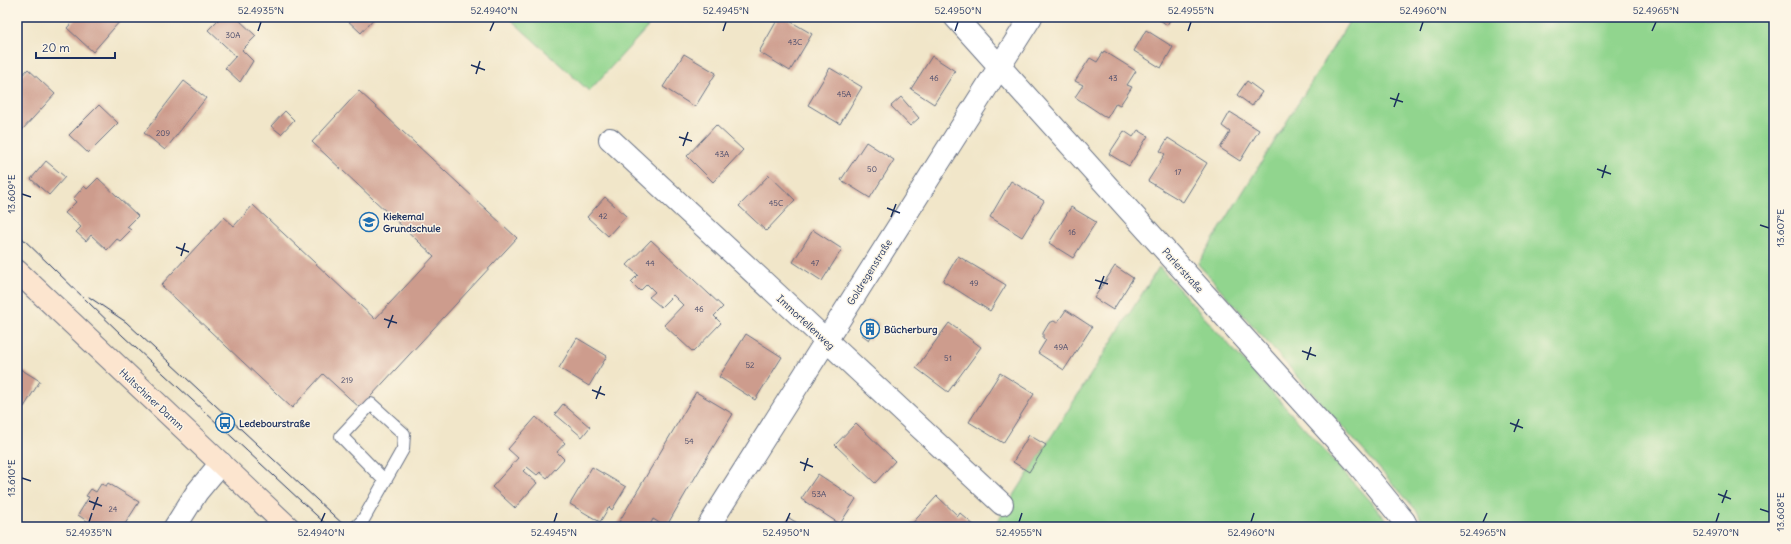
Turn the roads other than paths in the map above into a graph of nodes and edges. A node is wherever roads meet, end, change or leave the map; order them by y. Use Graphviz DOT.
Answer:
graph roads {
  1 [pos="955,17"];
  2 [pos="1031,17"];
  3 [pos="999,67"];
  4 [pos="610,139"];
  5 [pos="17,271"];
  6 [pos="825,340"];
  7 [pos="221,463"];
  8 [pos="385,481"];
  9 [pos="1002,504"];
  10 [pos="175,527"];
  11 [pos="288,527"];
  12 [pos="356,527"];
  13 [pos="708,527"];
  14 [pos="1407,527"];
  1 -- 3 [label="street, Parlerstraße"];
  2 -- 3 [label="street, Goldregenstraße"];
  3 -- 6 [label="street, Goldregenstraße"];
  3 -- 14 [label="street, Parlerstraße"];
  4 -- 6 [label="street, Immortellenweg"];
  5 -- 7 [label="main road, Hultschiner Damm"];
  6 -- 9 [label="street, Immortellenweg"];
  6 -- 13 [label="street, Goldregenstraße"];
  7 -- 10 [label="street"];
  7 -- 11 [label="main road, Hultschiner Damm"];
  8 -- 8 [label="lane"];
  8 -- 12 [label="lane"];
}
